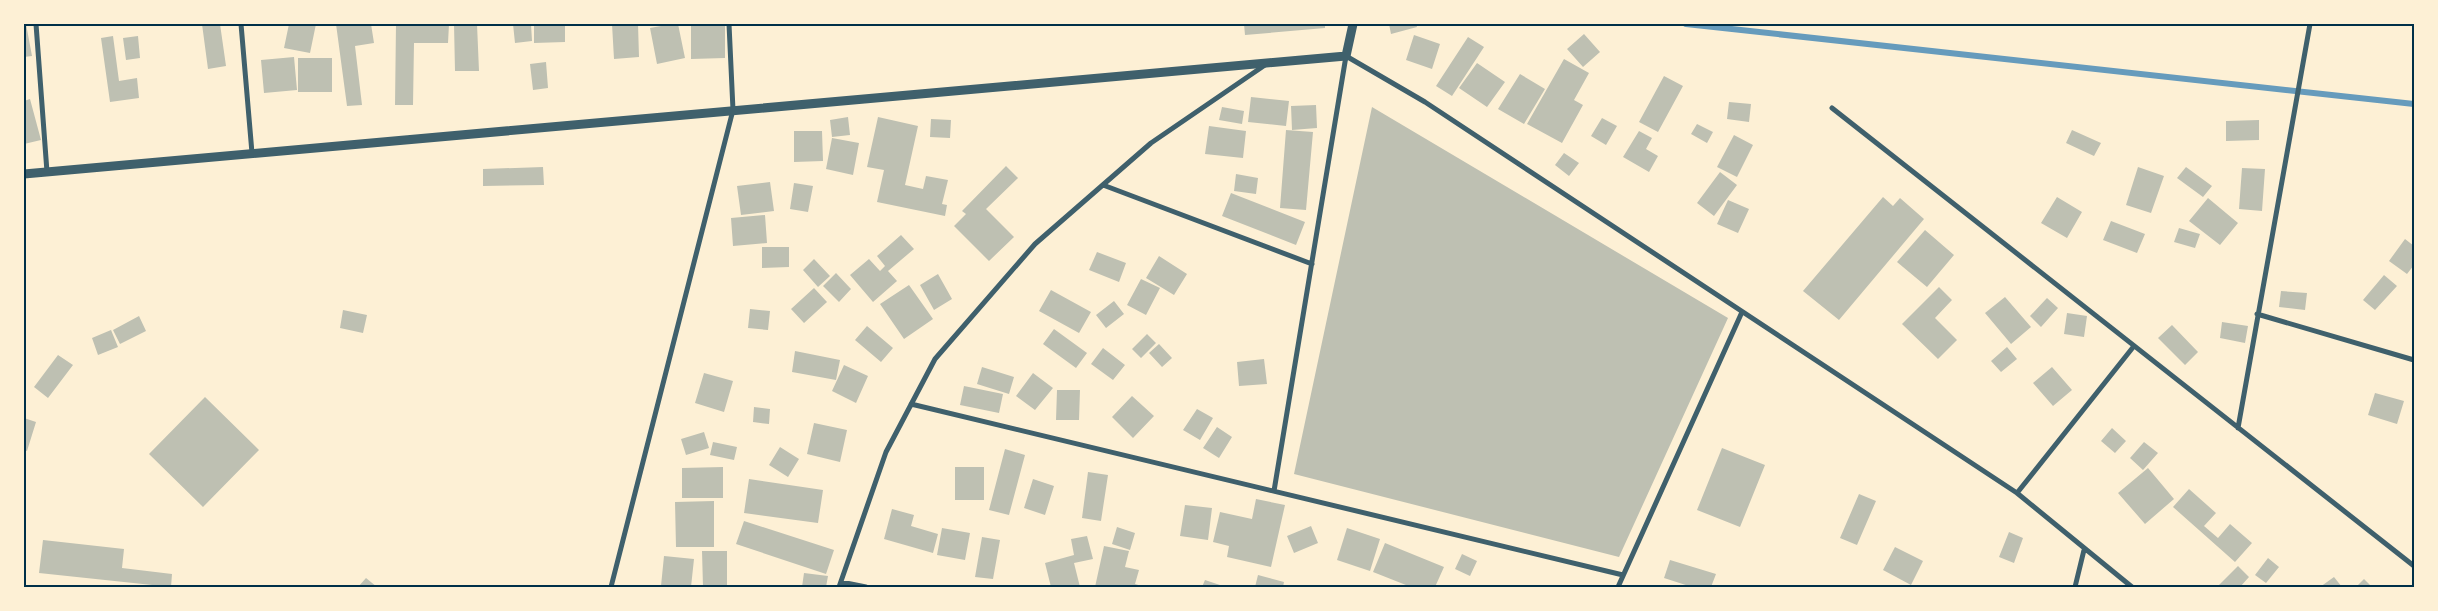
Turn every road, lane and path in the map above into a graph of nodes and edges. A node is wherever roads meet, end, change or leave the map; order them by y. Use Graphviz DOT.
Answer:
graph roads {
  1 [pos="36,24"];
  2 [pos="241,24"];
  3 [pos="729,24"];
  4 [pos="1353,24"];
  5 [pos="2310,24"];
  6 [pos="1346,56"];
  7 [pos="1269,62"];
  8 [pos="1832,108"];
  9 [pos="733,110"];
  10 [pos="252,153"];
  11 [pos="47,172"];
  12 [pos="24,174"];
  13 [pos="1103,185"];
  14 [pos="1312,264"];
  15 [pos="1742,312"];
  16 [pos="2257,314"];
  17 [pos="2134,346"];
  18 [pos="2414,360"];
  19 [pos="911,404"];
  20 [pos="2238,428"];
  21 [pos="1274,491"];
  22 [pos="2017,493"];
  23 [pos="2084,550"];
  24 [pos="2414,566"];
  25 [pos="1623,575"];
  26 [pos="840,585"];
  27 [pos="611,587"];
  28 [pos="866,587"];
  29 [pos="1618,587"];
  30 [pos="2075,587"];
  31 [pos="2132,587"];
  1 -- 11 [label="street"];
  2 -- 10 [label="street"];
  3 -- 9 [label="street"];
  4 -- 6 [label="street"];
  5 -- 16 [label="street"];
  6 -- 7 [label="street"];
  6 -- 14 [label="street"];
  6 -- 15 [label="street"];
  7 -- 9 [label="street"];
  7 -- 13 [label="street"];
  8 -- 17 [label="street"];
  9 -- 10 [label="street"];
  9 -- 27 [label="street"];
  10 -- 11 [label="street"];
  11 -- 12 [label="street"];
  13 -- 14 [label="street"];
  13 -- 19 [label="street"];
  14 -- 21 [label="street"];
  15 -- 22 [label="street"];
  15 -- 25 [label="street"];
  16 -- 18 [label="street"];
  16 -- 20 [label="street"];
  17 -- 20 [label="street"];
  17 -- 22 [label="street"];
  19 -- 21 [label="street"];
  19 -- 26 [label="street"];
  20 -- 24 [label="street"];
  21 -- 25 [label="street"];
  22 -- 23 [label="street"];
  23 -- 30 [label="street"];
  23 -- 31 [label="street"];
  25 -- 29 [label="street"];
  26 -- 28 [label="street"];
}
